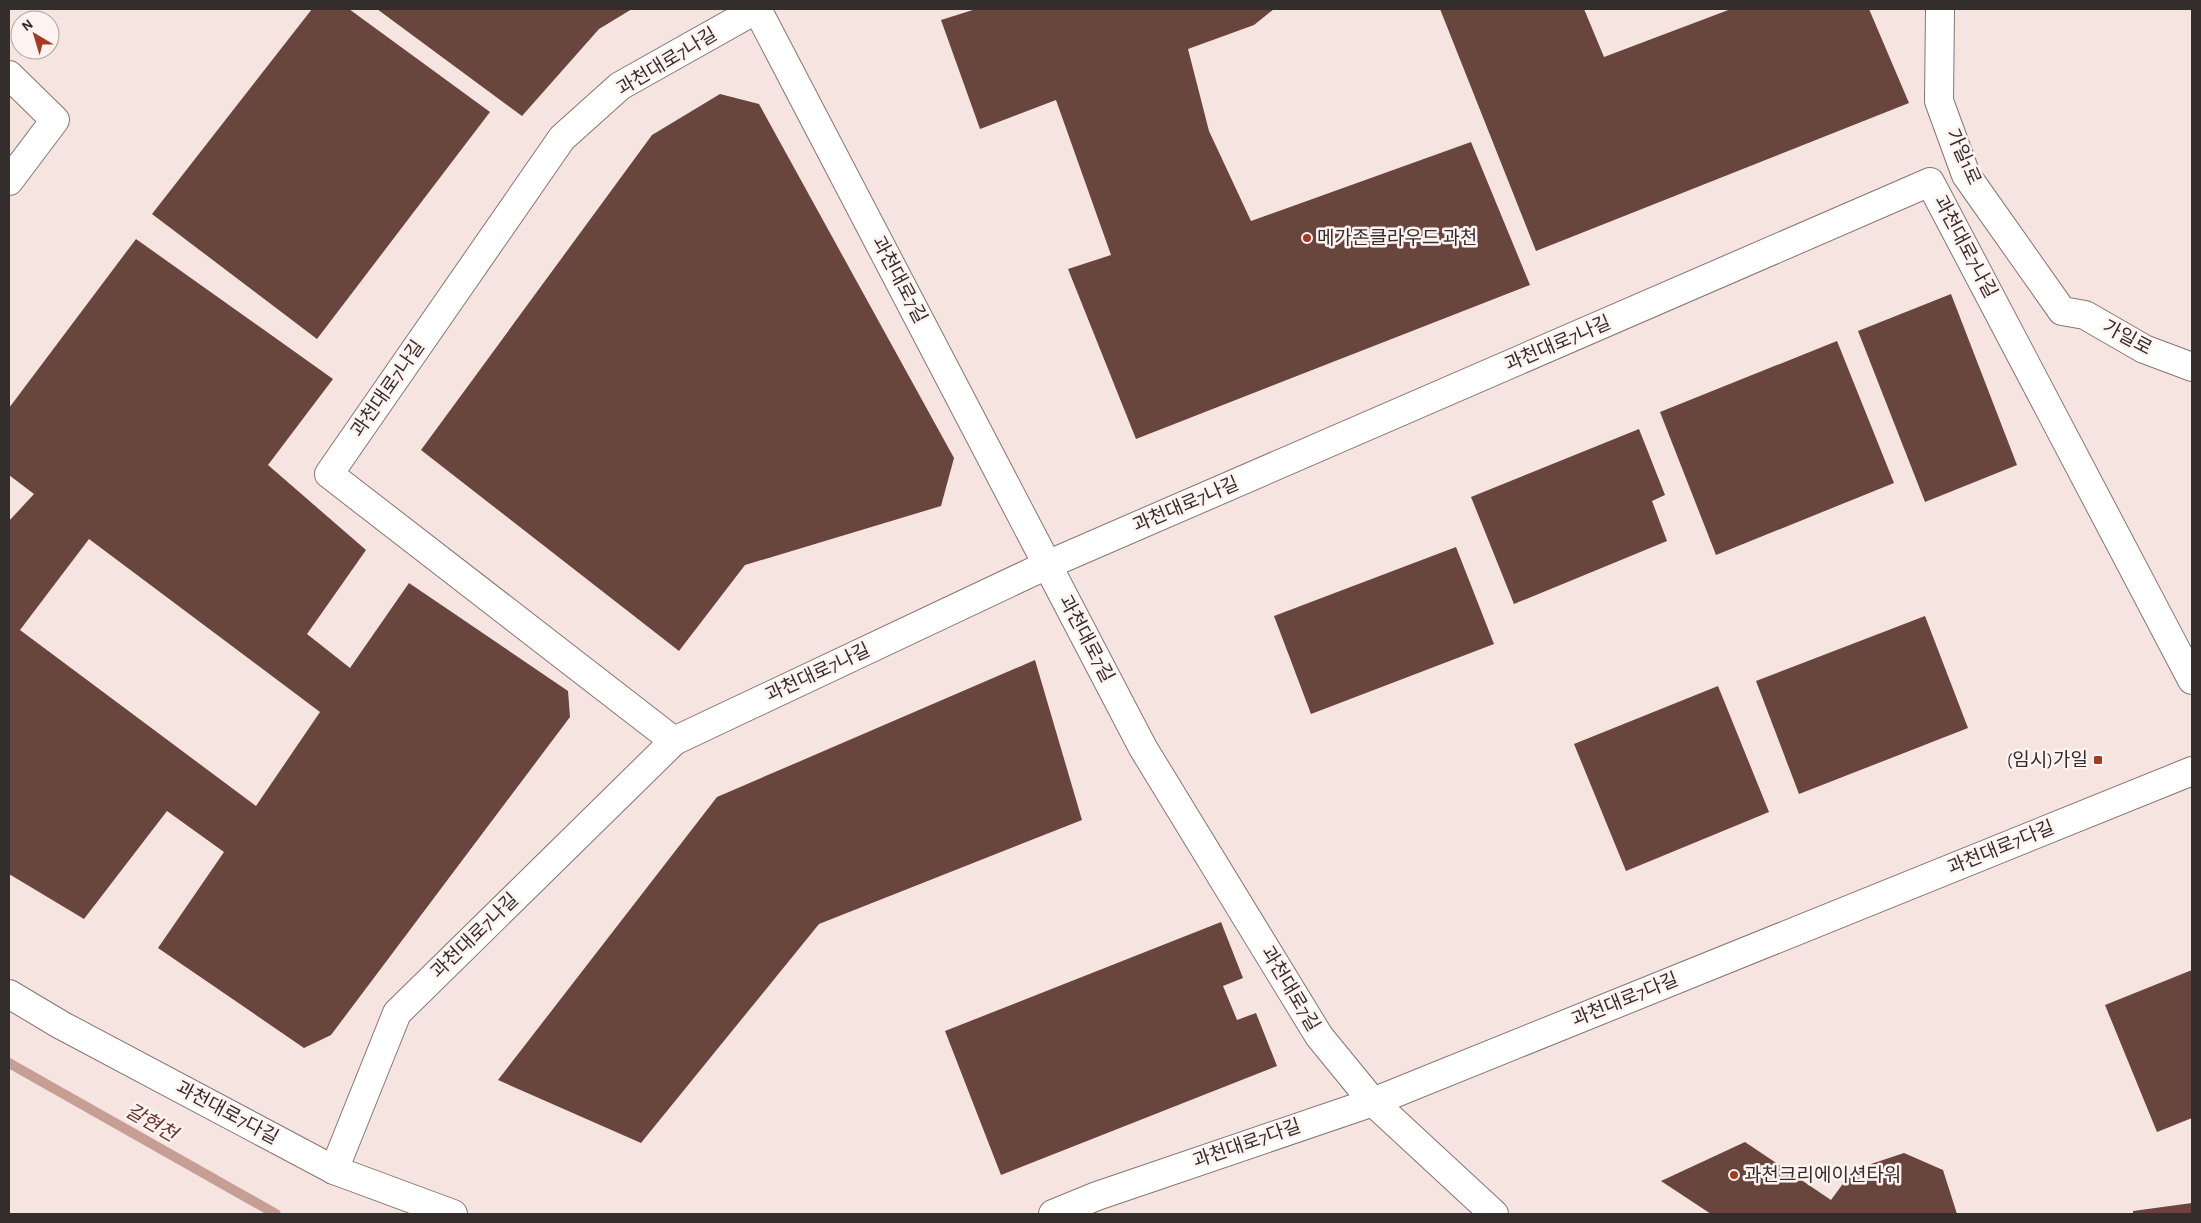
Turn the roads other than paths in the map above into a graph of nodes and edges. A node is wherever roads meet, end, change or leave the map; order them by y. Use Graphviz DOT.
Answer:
graph roads {
  1 [pos="757,9"];
  2 [pos="1940,9"];
  3 [pos="9,74"];
  4 [pos="9,182"];
  5 [pos="2062,311"];
  6 [pos="2192,367"];
  7 [pos="1047,565"];
  8 [pos="2192,680"];
  9 [pos="674,741"];
  10 [pos="2192,771"];
  11 [pos="9,994"];
  12 [pos="1373,1102"];
  13 [pos="334,1170"];
  14 [pos="453,1214"];
  15 [pos="1053,1214"];
  16 [pos="1494,1214"];
  1 -- 7 [label="street, 과천대로7길"];
  1 -- 9 [label="street, 과천대로7나길"];
  2 -- 5 [label="street, 가일1로"];
  3 -- 4 [label="street"];
  5 -- 6 [label="street, 가일로"];
  7 -- 8 [label="street, 과천대로7나길"];
  7 -- 9 [label="street, 과천대로7나길"];
  7 -- 12 [label="street, 과천대로7길"];
  9 -- 13 [label="street, 과천대로7나길"];
  10 -- 12 [label="street, 과천대로7다길"];
  11 -- 13 [label="street, 과천대로7다길"];
  12 -- 15 [label="street, 과천대로7다길"];
  12 -- 16 [label="street, 과천대로7길"];
  13 -- 14 [label="street, 과천대로7다길"];
}
